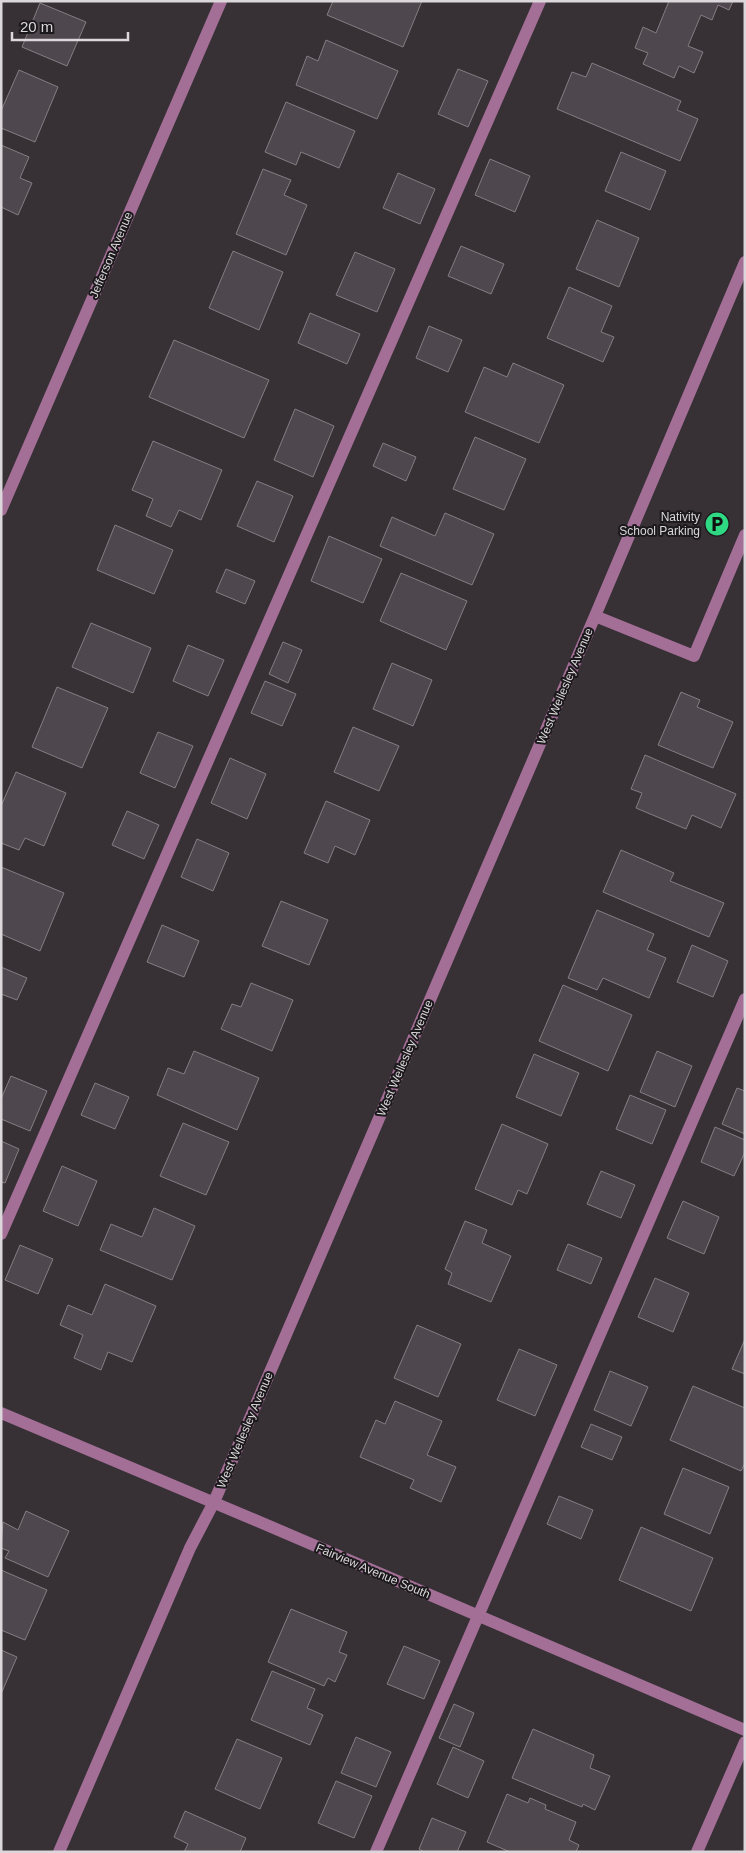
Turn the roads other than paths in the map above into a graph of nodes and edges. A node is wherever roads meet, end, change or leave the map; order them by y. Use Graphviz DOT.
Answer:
graph roads {
  1 [pos="220,1"];
  2 [pos="540,1"];
  3 [pos="745,262"];
  4 [pos="1,510"];
  5 [pos="745,535"];
  6 [pos="595,616"];
  7 [pos="745,999"];
  8 [pos="1,1234"];
  9 [pos="1,1413"];
  10 [pos="214,1502"];
  11 [pos="478,1616"];
  12 [pos="745,1730"];
  13 [pos="745,1742"];
  14 [pos="59,1852"];
  15 [pos="376,1852"];
  16 [pos="697,1852"];
  1 -- 4 [label="street, Jefferson Avenue"];
  2 -- 8 [label="street"];
  3 -- 6 [label="street, West Wellesley Avenue"];
  5 -- 6 [label="street"];
  6 -- 10 [label="street, West Wellesley Avenue"];
  7 -- 11 [label="street"];
  9 -- 10 [label="street, Fairview Avenue South"];
  10 -- 11 [label="street, Fairview Avenue South"];
  10 -- 14 [label="street, West Wellesley Avenue"];
  11 -- 12 [label="street, Fairview Avenue South"];
  11 -- 15 [label="street"];
  13 -- 16 [label="street"];
}
